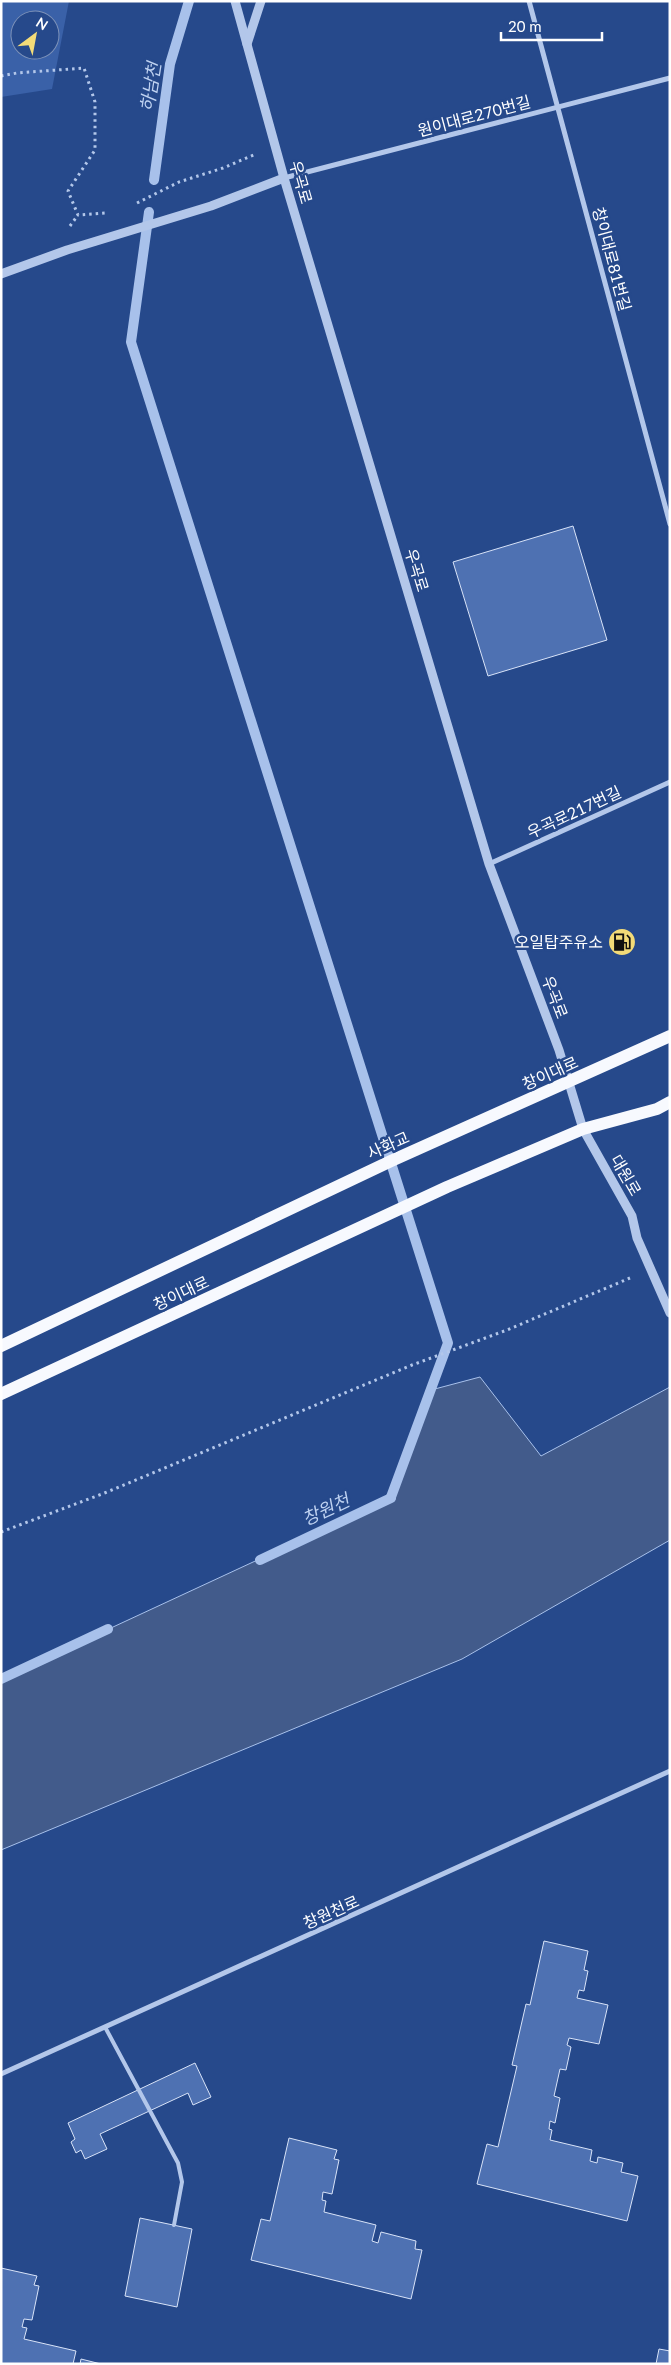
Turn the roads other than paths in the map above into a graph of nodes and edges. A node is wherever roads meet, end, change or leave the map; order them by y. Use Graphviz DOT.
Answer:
graph roads {
  1 [pos="235,1"];
  2 [pos="261,1"];
  3 [pos="529,1"];
  4 [pos="247,44"];
  5 [pos="670,78"];
  6 [pos="558,107"];
  7 [pos="284,178"];
  8 [pos="1,274"];
  9 [pos="670,524"];
  10 [pos="670,782"];
  11 [pos="489,864"];
  12 [pos="670,1036"];
  13 [pos="569,1082"];
  14 [pos="670,1102"];
  15 [pos="583,1129"];
  16 [pos="443,1139"];
  17 [pos="347,1182"];
  18 [pos="670,1313"];
  19 [pos="1,1346"];
  20 [pos="1,1394"];
  21 [pos="670,1771"];
  22 [pos="105,2027"];
  23 [pos="1,2074"];
  24 [pos="174,2225"];
  1 -- 4 [label="street, 우곡로"];
  2 -- 4 [label="street"];
  3 -- 6 [label="street, 창이대로81번길"];
  4 -- 7 [label="street, 우곡로"];
  5 -- 6 [label="street, 원이대로270번길"];
  6 -- 7 [label="street, 원이대로270번길"];
  6 -- 9 [label="street, 창이대로81번길"];
  7 -- 8 [label="street"];
  7 -- 11 [label="street, 우곡로"];
  10 -- 11 [label="street, 우곡로217번길"];
  11 -- 13 [label="street, 우곡로"];
  12 -- 13 [label="main road, 창이대로"];
  13 -- 15 [label="street, 우곡로"];
  13 -- 16 [label="main road, 창이대로"];
  14 -- 15 [label="main road"];
  15 -- 18 [label="street, 대원로"];
  15 -- 20 [label="main road, 창이대로"];
  16 -- 17 [label="main road, 사화교"];
  17 -- 19 [label="main road, 창이대로"];
  21 -- 22 [label="street, 창원천로"];
  22 -- 23 [label="street, 창원천로"];
  22 -- 24 [label="lane"];
}
